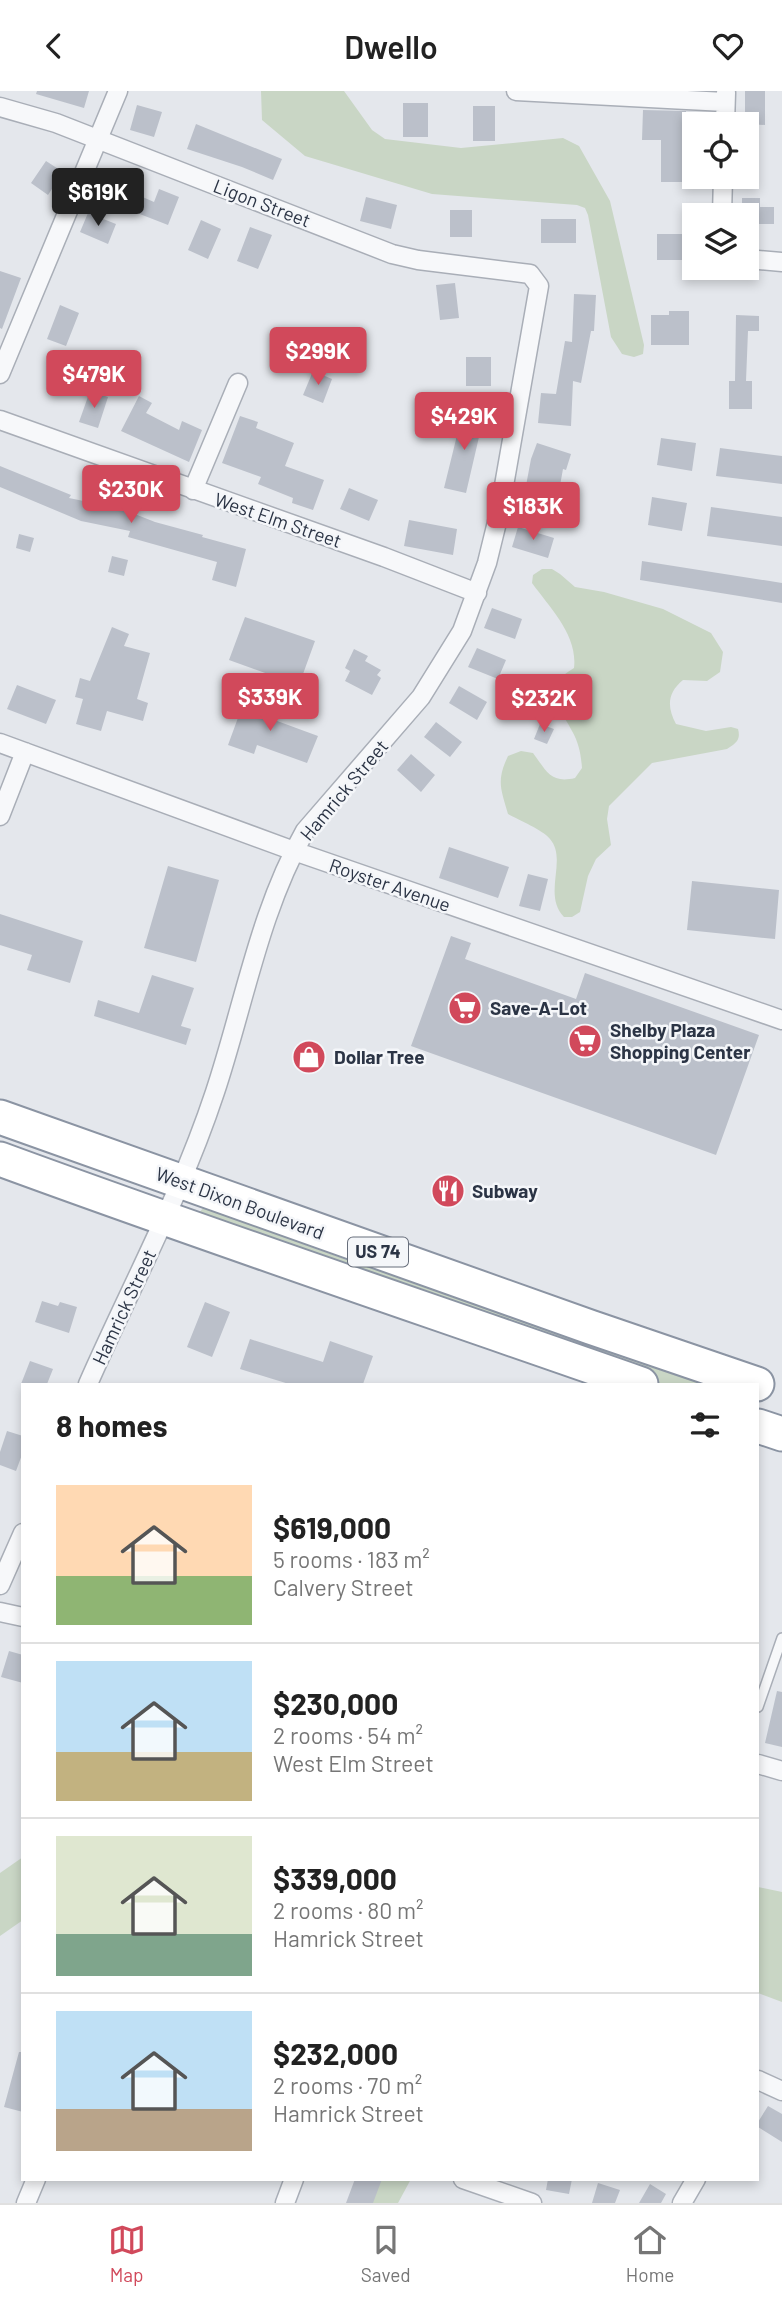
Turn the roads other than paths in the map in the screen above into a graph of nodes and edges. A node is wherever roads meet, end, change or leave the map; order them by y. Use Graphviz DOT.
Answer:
graph roads {
  1 [pos="118,91"];
  2 [pos="516,91"];
  3 [pos="726,96"];
  4 [pos="0,107"];
  5 [pos="98,139"];
  6 [pos="759,260"];
  7 [pos="782,262"];
  8 [pos="530,274"];
  9 [pos="0,374"];
  10 [pos="238,383"];
  11 [pos="0,420"];
  12 [pos="193,490"];
  13 [pos="477,593"];
  14 [pos="0,743"];
  15 [pos="25,753"];
  16 [pos="0,816"];
  17 [pos="294,851"];
  18 [pos="782,1020"];
  19 [pos="0,1117"];
  20 [pos="0,1159"];
  21 [pos="182,1182"];
  22 [pos="165,1220"];
  23 [pos="88,1383"];
  24 [pos="637,1383"];
  25 [pos="754,1383"];
  26 [pos="759,1385"];
  27 [pos="782,1393"];
  28 [pos="759,1426"];
  29 [pos="782,1434"];
  30 [pos="21,1538"];
  31 [pos="0,1585"];
  32 [pos="0,1612"];
  33 [pos="21,1617"];
  34 [pos="782,1638"];
  35 [pos="759,1704"];
  36 [pos="759,1764"];
  37 [pos="782,1771"];
  38 [pos="759,2080"];
  39 [pos="782,2091"];
  40 [pos="35,2181"];
  41 [pos="293,2181"];
  42 [pos="469,2181"];
  43 [pos="695,2181"];
  44 [pos="26,2203"];
  45 [pos="285,2203"];
  46 [pos="532,2203"];
  47 [pos="682,2203"];
  1 -- 5 [label="street"];
  2 -- 3 [label="street"];
  4 -- 5 [label="street, Ligon Street"];
  5 -- 8 [label="street, Ligon Street"];
  5 -- 9 [label="street"];
  6 -- 7 [label="street"];
  8 -- 13 [label="street, Hamrick Street"];
  10 -- 12 [label="street"];
  11 -- 12 [label="street, West Elm Street"];
  12 -- 13 [label="street, West Elm Street"];
  13 -- 17 [label="street, Hamrick Street"];
  14 -- 15 [label="street, Royster Avenue"];
  15 -- 16 [label="street"];
  15 -- 17 [label="street, Royster Avenue"];
  17 -- 18 [label="street, Royster Avenue"];
  17 -- 21 [label="street, Hamrick Street"];
  19 -- 21 [label="highway, West Dixon Boulevard / US 74"];
  20 -- 22 [label="highway, West Dixon Boulevard / US 74"];
  21 -- 22 [label="street, Hamrick Street"];
  21 -- 25 [label="highway, West Dixon Boulevard / US 74"];
  22 -- 23 [label="street, Hamrick Street"];
  22 -- 24 [label="highway, West Dixon Boulevard / US 74"];
  26 -- 27 [label="highway, West Dixon Boulevard / US 74"];
  28 -- 29 [label="highway"];
  30 -- 31 [label="street"];
  32 -- 33 [label="street"];
  34 -- 35 [label="lane"];
  36 -- 37 [label="street"];
  38 -- 39 [label="street"];
  40 -- 44 [label="street"];
  41 -- 45 [label="street"];
  42 -- 46 [label="street"];
  43 -- 47 [label="street"];
}
